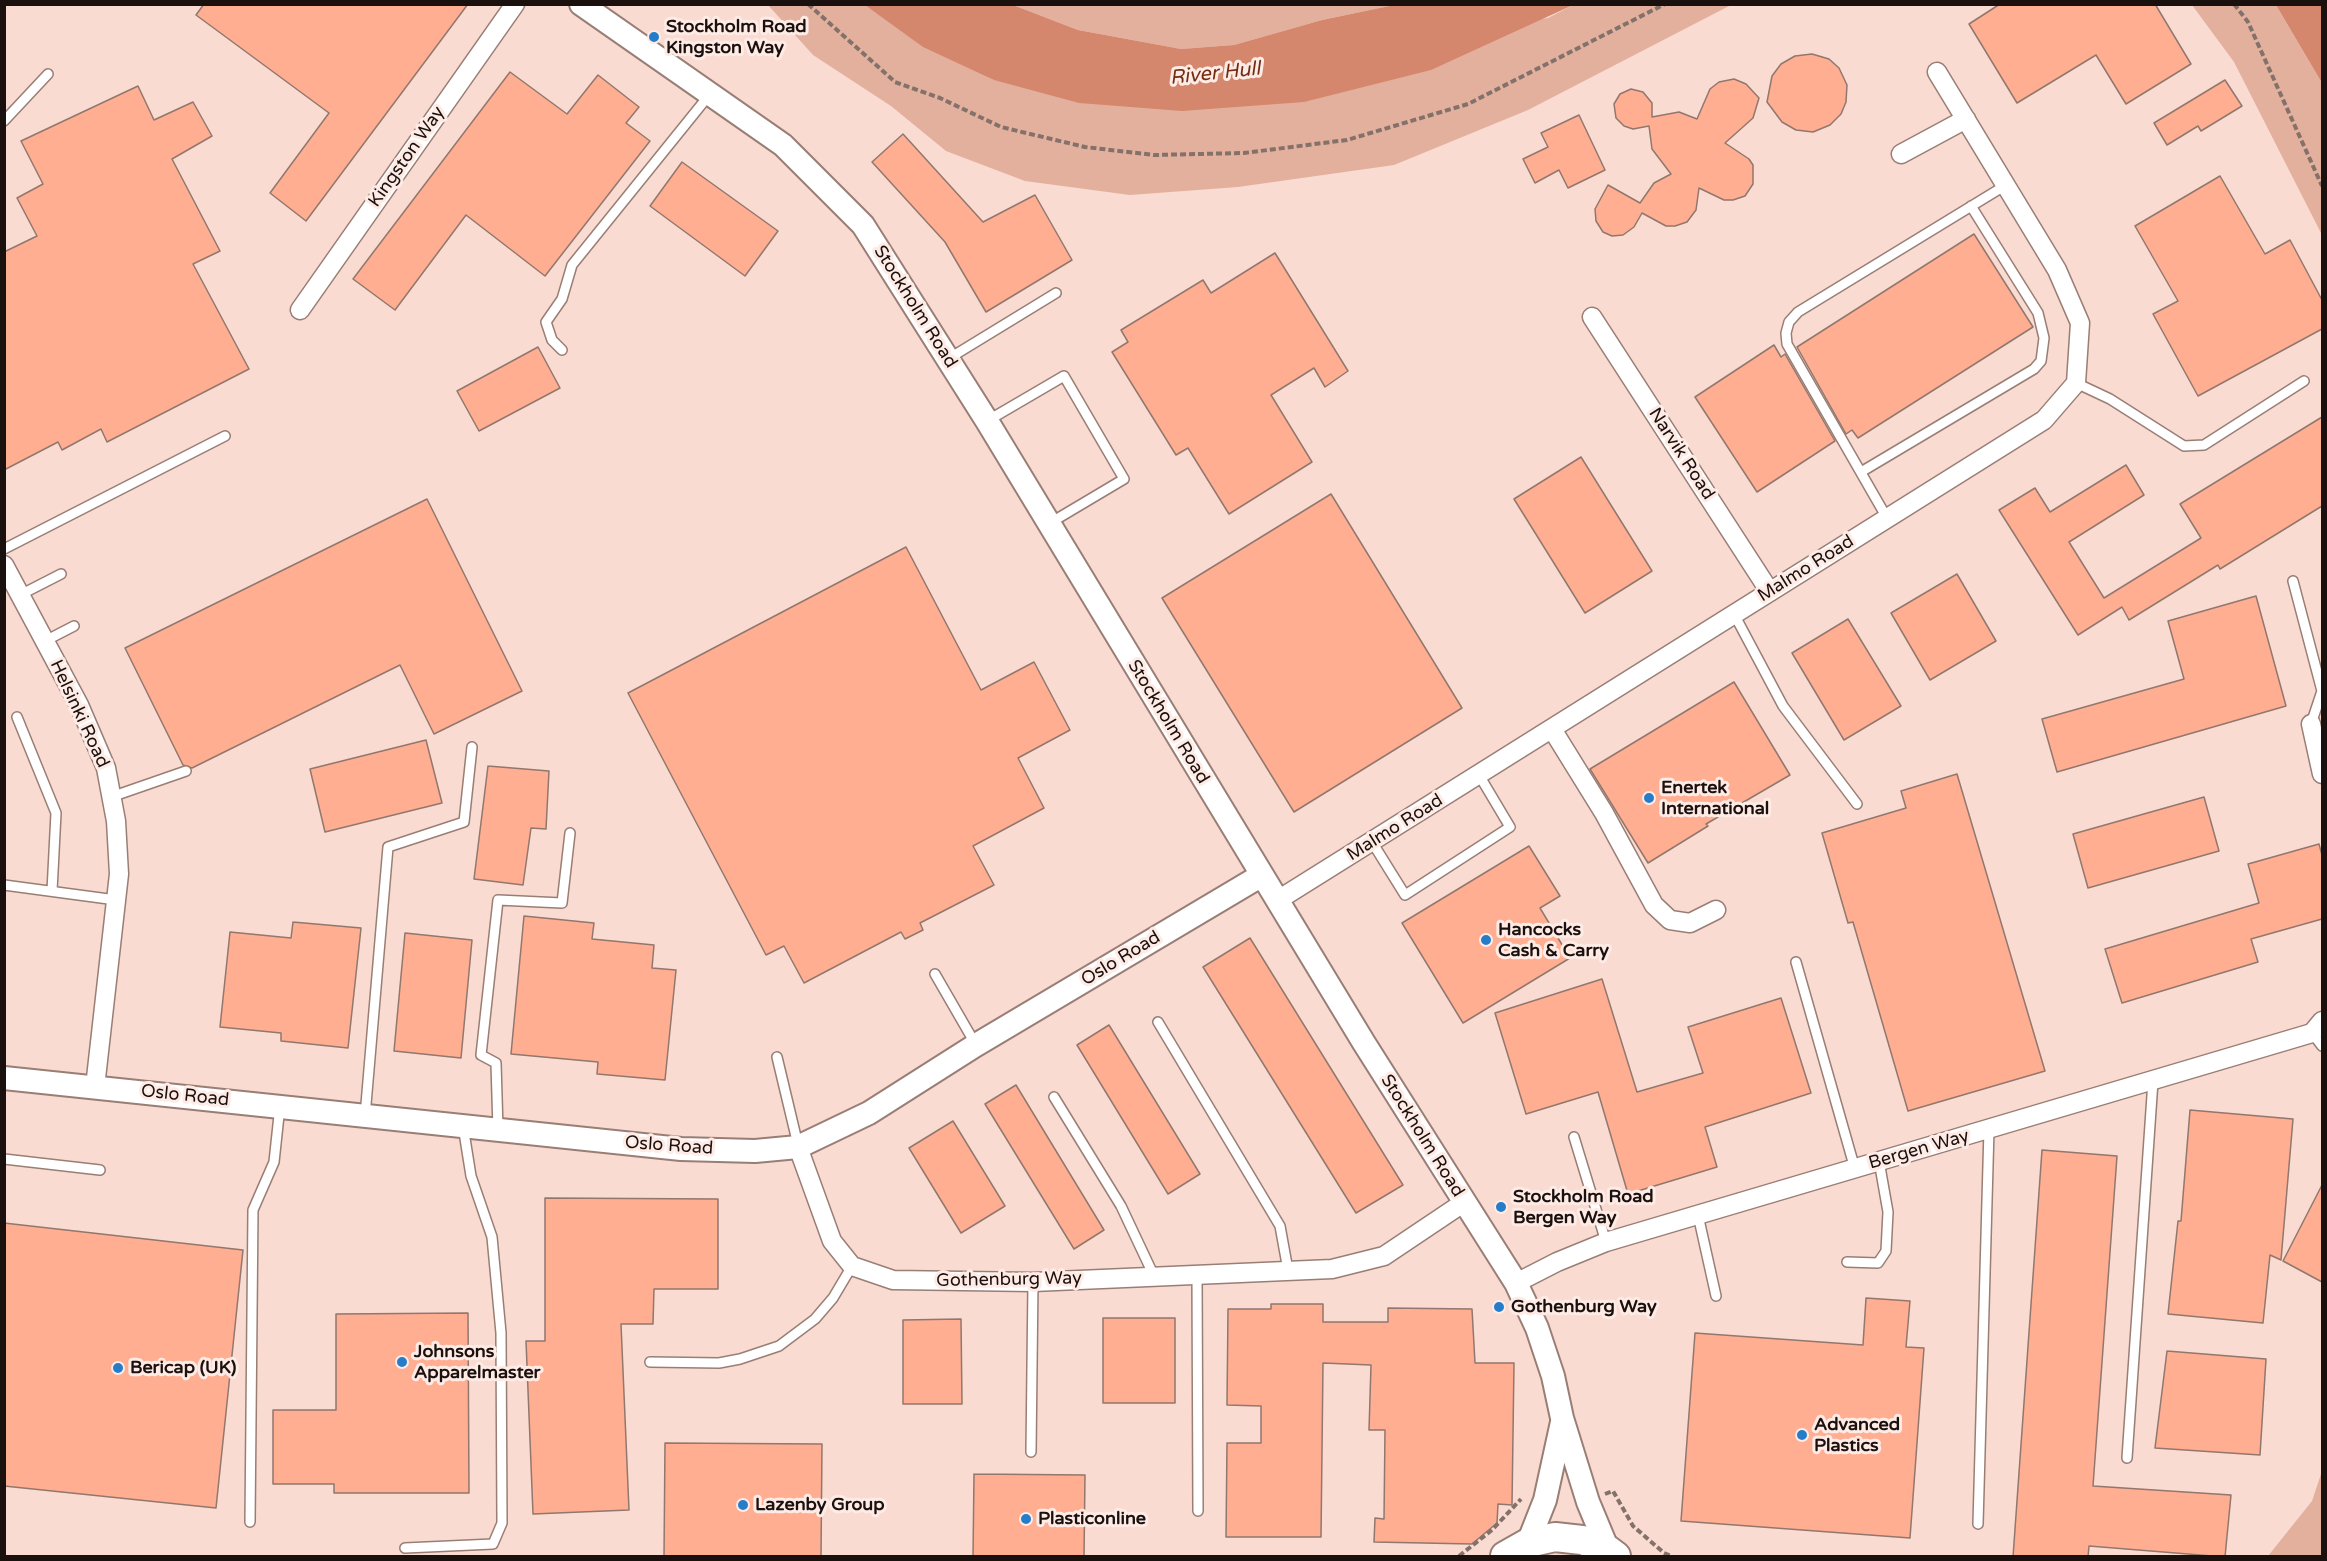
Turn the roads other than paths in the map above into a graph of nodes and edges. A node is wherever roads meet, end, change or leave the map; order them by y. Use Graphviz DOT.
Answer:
graph roads {
  1 [pos="515,4"];
  2 [pos="582,5"];
  3 [pos="1937,72"];
  4 [pos="48,74"];
  5 [pos="710,94"];
  6 [pos="1966,119"];
  7 [pos="4,121"];
  8 [pos="1901,154"];
  9 [pos="2006,185"];
  10 [pos="1971,206"];
  11 [pos="1056,293"];
  12 [pos="300,310"];
  13 [pos="1592,317"];
  14 [pos="562,350"];
  15 [pos="948,359"];
  16 [pos="2304,381"];
  17 [pos="2076,383"];
  18 [pos="987,422"];
  19 [pos="225,436"];
  20 [pos="1861,472"];
  21 [pos="1887,518"];
  22 [pos="1047,524"];
  23 [pos="4,549"];
  24 [pos="4,566"];
  25 [pos="61,574"];
  26 [pos="2293,581"];
  27 [pos="1770,592"];
  28 [pos="20,595"];
  29 [pos="1734,614"];
  30 [pos="74,626"];
  31 [pos="45,641"];
  32 [pos="2322,691"];
  33 [pos="17,717"];
  34 [pos="2311,724"];
  35 [pos="1552,729"];
  36 [pos="472,747"];
  37 [pos="186,771"];
  38 [pos="2322,774"];
  39 [pos="1479,775"];
  40 [pos="111,796"];
  41 [pos="1857,804"];
  42 [pos="570,833"];
  43 [pos="1372,842"];
  44 [pos="1262,875"];
  45 [pos="4,885"];
  46 [pos="52,891"];
  47 [pos="116,900"];
  48 [pos="1278,900"];
  49 [pos="1716,910"];
  50 [pos="1796,962"];
  51 [pos="935,974"];
  52 [pos="1158,1022"];
  53 [pos="2319,1033"];
  54 [pos="976,1045"];
  55 [pos="777,1057"];
  56 [pos="4,1078"];
  57 [pos="2152,1081"];
  58 [pos="95,1087"];
  59 [pos="1054,1097"];
  60 [pos="280,1106"];
  61 [pos="365,1116"];
  62 [pos="463,1126"];
  63 [pos="1989,1129"];
  64 [pos="498,1130"];
  65 [pos="1574,1137"];
  66 [pos="798,1147"];
  67 [pos="4,1160"];
  68 [pos="1878,1161"];
  69 [pos="1855,1168"];
  70 [pos="100,1170"];
  71 [pos="1463,1203"];
  72 [pos="1698,1215"];
  73 [pos="1606,1242"];
  74 [pos="1847,1263"];
  75 [pos="852,1266"];
  76 [pos="1288,1270"];
  77 [pos="1197,1274"];
  78 [pos="1154,1276"];
  79 [pos="1033,1282"];
  80 [pos="1516,1284"];
  81 [pos="1716,1296"];
  82 [pos="651,1362"];
  83 [pos="1562,1418"];
  84 [pos="1031,1452"];
  85 [pos="2127,1458"];
  86 [pos="1198,1511"];
  87 [pos="250,1522"];
  88 [pos="1978,1524"];
  89 [pos="405,1548"];
  90 [pos="1516,1550"];
  91 [pos="1612,1553"];
  1 -- 12 [label="street, Kingston Way"];
  2 -- 5 [label="street, Stockholm Road"];
  3 -- 6 [label="street"];
  4 -- 7 [label="lane"];
  5 -- 14 [label="lane"];
  5 -- 15 [label="street, Stockholm Road"];
  6 -- 8 [label="street"];
  6 -- 9 [label="street"];
  9 -- 10 [label="lane"];
  9 -- 17 [label="street"];
  10 -- 20 [label="lane"];
  10 -- 20 [label="lane"];
  11 -- 15 [label="lane"];
  13 -- 27 [label="street, Narvik Road"];
  15 -- 18 [label="street, Stockholm Road"];
  16 -- 17 [label="lane"];
  17 -- 21 [label="street, Malmo Road"];
  18 -- 22 [label="street, Stockholm Road"];
  18 -- 22 [label="lane"];
  19 -- 23 [label="lane"];
  20 -- 21 [label="lane"];
  21 -- 27 [label="street, Malmo Road"];
  22 -- 44 [label="street, Stockholm Road"];
  24 -- 28 [label="street, Helsinki Road"];
  25 -- 28 [label="lane"];
  26 -- 32 [label="lane"];
  27 -- 29 [label="street, Malmo Road"];
  28 -- 31 [label="street, Helsinki Road"];
  29 -- 35 [label="street, Malmo Road"];
  29 -- 41 [label="lane"];
  30 -- 31 [label="lane"];
  31 -- 40 [label="street, Helsinki Road"];
  32 -- 34 [label="lane"];
  33 -- 46 [label="lane"];
  34 -- 38 [label="street"];
  35 -- 39 [label="street, Malmo Road"];
  35 -- 49 [label="street"];
  36 -- 61 [label="lane"];
  37 -- 40 [label="lane"];
  39 -- 43 [label="street, Malmo Road"];
  39 -- 43 [label="lane"];
  40 -- 47 [label="street, Helsinki Road"];
  42 -- 64 [label="lane"];
  43 -- 48 [label="street, Malmo Road"];
  44 -- 48 [label="street, Stockholm Road"];
  44 -- 54 [label="street, Oslo Road"];
  45 -- 46 [label="lane"];
  46 -- 47 [label="lane"];
  47 -- 58 [label="street, Helsinki Road"];
  48 -- 71 [label="street, Stockholm Road"];
  50 -- 69 [label="lane"];
  51 -- 54 [label="lane"];
  52 -- 76 [label="lane"];
  53 -- 57 [label="street, Bergen Way"];
  54 -- 66 [label="street, Oslo Road"];
  55 -- 66 [label="lane"];
  56 -- 58 [label="street, Oslo Road"];
  57 -- 63 [label="street, Bergen Way"];
  57 -- 85 [label="lane"];
  58 -- 60 [label="street, Oslo Road"];
  59 -- 78 [label="lane"];
  60 -- 61 [label="street, Oslo Road"];
  60 -- 87 [label="lane"];
  61 -- 62 [label="street, Oslo Road"];
  62 -- 64 [label="street, Oslo Road"];
  62 -- 89 [label="lane"];
  63 -- 68 [label="street, Bergen Way"];
  63 -- 88 [label="lane"];
  64 -- 66 [label="street, Oslo Road"];
  65 -- 73 [label="lane"];
  66 -- 75 [label="street"];
  67 -- 70 [label="lane"];
  68 -- 69 [label="street, Bergen Way"];
  68 -- 74 [label="lane"];
  69 -- 72 [label="street, Bergen Way"];
  71 -- 76 [label="street, Gothenburg Way"];
  71 -- 80 [label="street, Stockholm Road"];
  72 -- 73 [label="street, Bergen Way"];
  72 -- 81 [label="lane"];
  73 -- 80 [label="street, Bergen Way"];
  75 -- 79 [label="street, Gothenburg Way"];
  75 -- 82 [label="lane"];
  76 -- 77 [label="street, Gothenburg Way"];
  77 -- 78 [label="street, Gothenburg Way"];
  77 -- 86 [label="lane"];
  78 -- 79 [label="street, Gothenburg Way"];
  79 -- 84 [label="lane"];
  80 -- 83 [label="street, Stockholm Road"];
  83 -- 90 [label="street"];
  83 -- 91 [label="street, Stockholm Road"];
  90 -- 91 [label="highway"];
}
